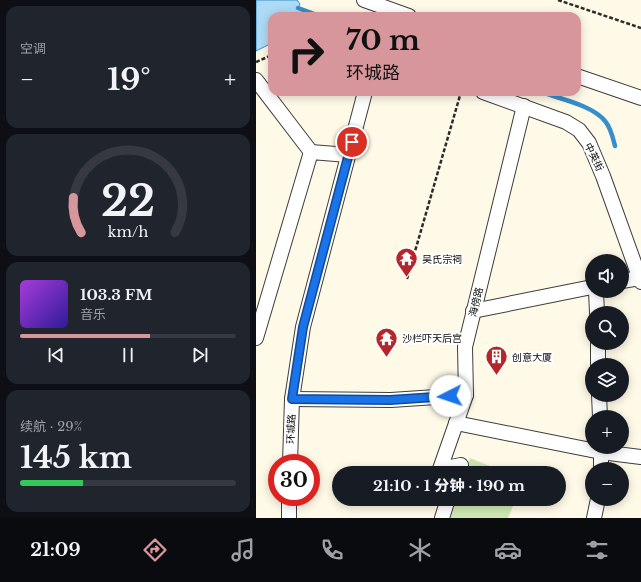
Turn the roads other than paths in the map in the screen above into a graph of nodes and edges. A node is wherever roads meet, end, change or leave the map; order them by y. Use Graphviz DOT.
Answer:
graph roads {
  1 [pos="364,0"];
  2 [pos="398,12"];
  3 [pos="581,77"];
  4 [pos="256,80"];
  5 [pos="268,96"];
  6 [pos="268,96"];
  7 [pos="364,96"];
  8 [pos="495,96"];
  9 [pos="641,98"];
  10 [pos="524,106"];
  11 [pos="311,152"];
  12 [pos="348,155"];
  13 [pos="640,280"];
  14 [pos="629,281"];
  15 [pos="585,288"];
  16 [pos="473,311"];
  17 [pos="256,338"];
  18 [pos="466,395"];
  19 [pos="292,399"];
  20 [pos="456,423"];
  21 [pos="585,446"];
  22 [pos="290,454"];
  23 [pos="626,454"];
  24 [pos="641,457"];
  25 [pos="441,466"];
  26 [pos="289,506"];
  27 [pos="446,506"];
  28 [pos="597,506"];
  29 [pos="289,518"];
  30 [pos="442,518"];
  31 [pos="594,518"];
  1 -- 2 [label="street"];
  3 -- 9 [label="street"];
  4 -- 6 [label="street"];
  5 -- 11 [label="street"];
  7 -- 12 [label="street, 环城路"];
  8 -- 10 [label="street, 中英街"];
  10 -- 13 [label="street, 中英街"];
  10 -- 16 [label="street, 海傍路"];
  11 -- 12 [label="street"];
  11 -- 17 [label="street"];
  12 -- 19 [label="street, 环城路"];
  13 -- 14 [label="street"];
  15 -- 16 [label="street"];
  16 -- 18 [label="street, 海傍路"];
  18 -- 19 [label="street"];
  18 -- 20 [label="street, 海傍路"];
  19 -- 22 [label="street, 环城路"];
  20 -- 21 [label="street"];
  20 -- 25 [label="street, 海傍路"];
  23 -- 24 [label="street"];
  26 -- 29 [label="street"];
  27 -- 30 [label="street"];
  28 -- 31 [label="street"];
}
